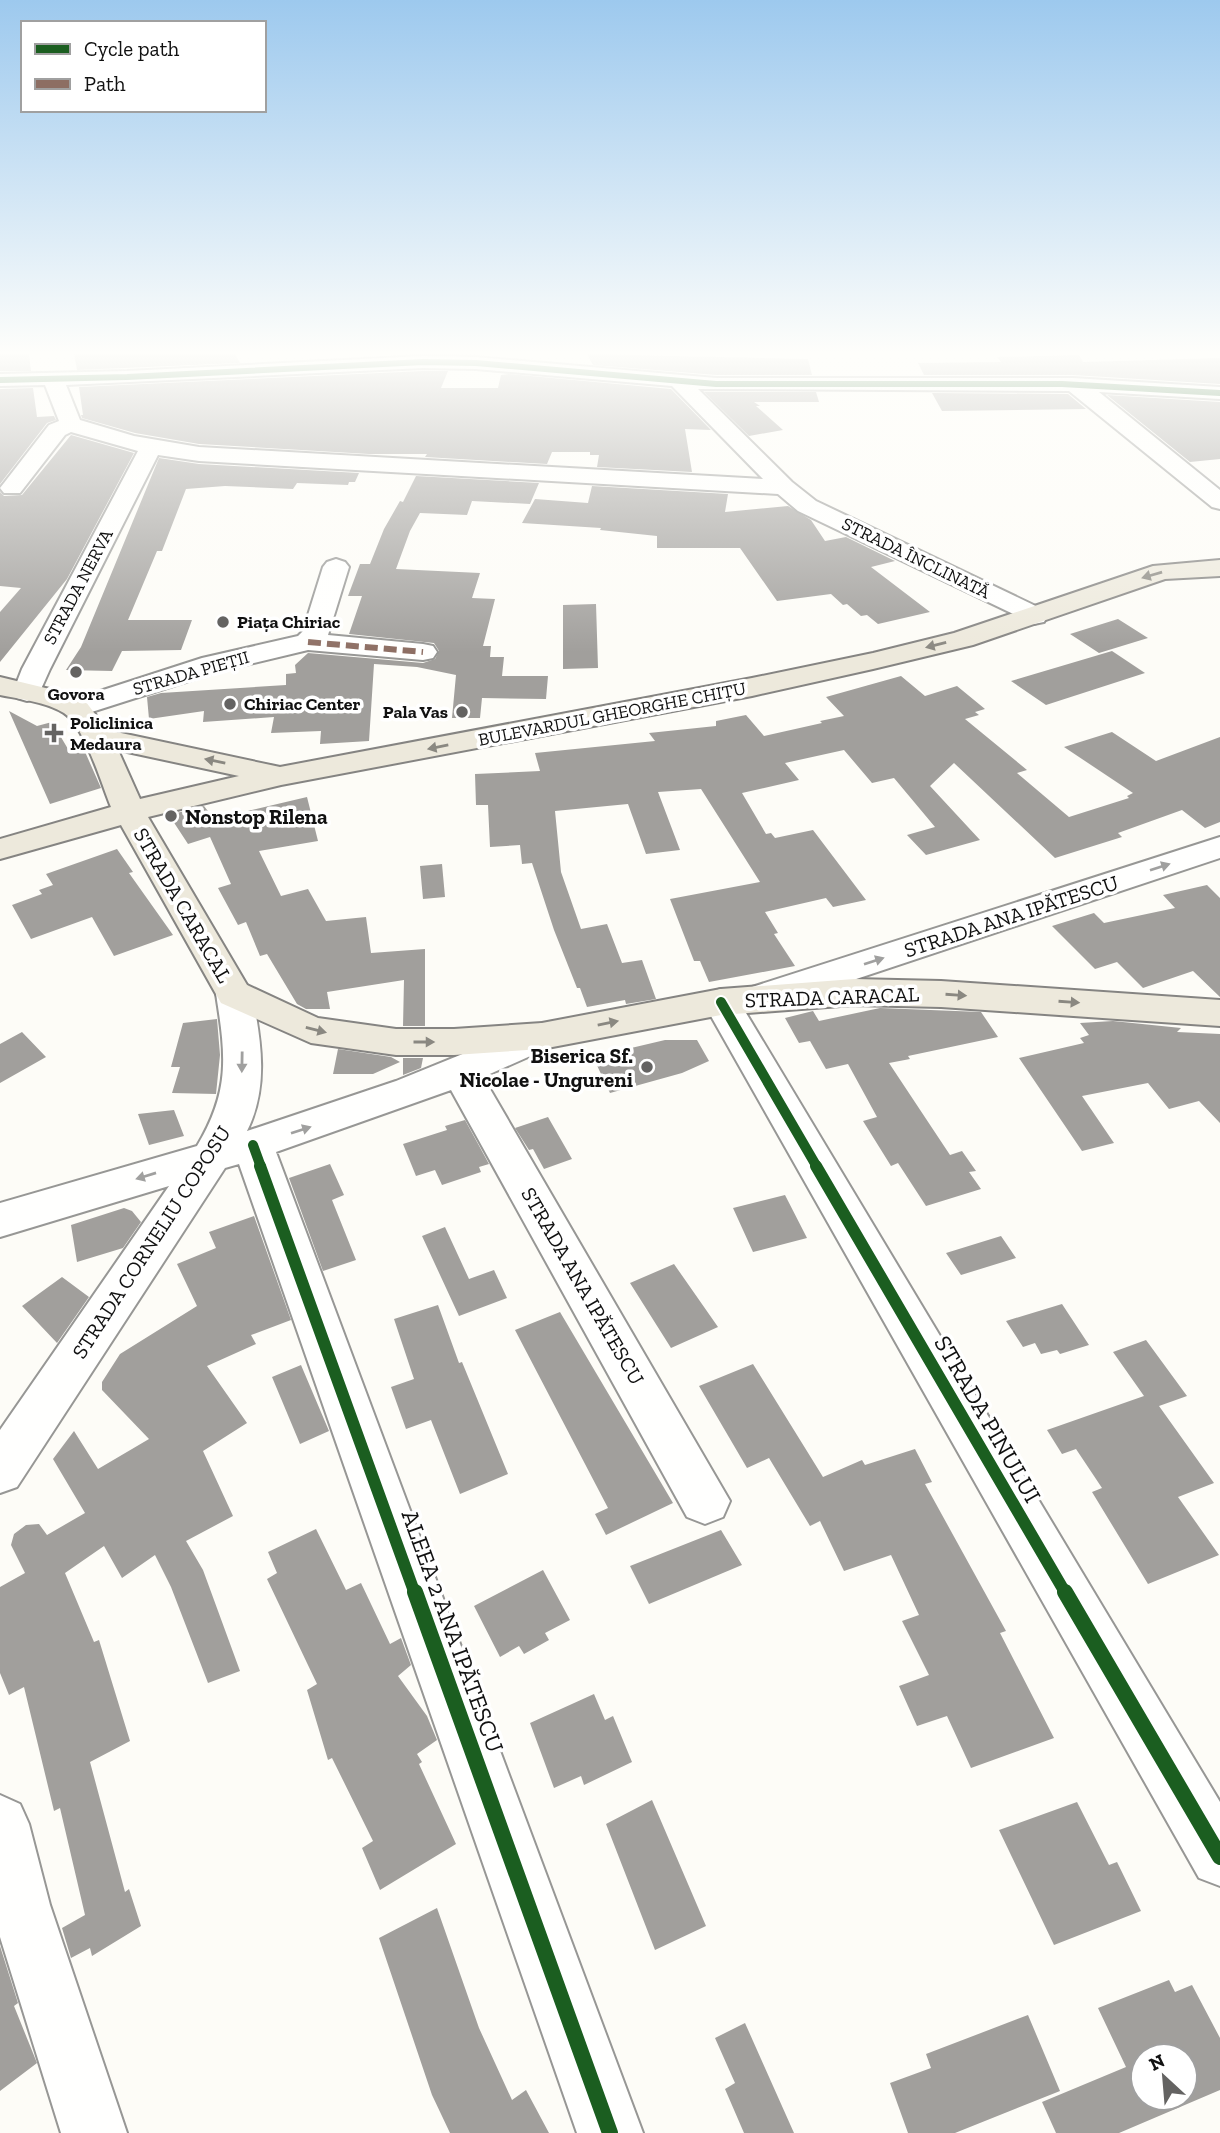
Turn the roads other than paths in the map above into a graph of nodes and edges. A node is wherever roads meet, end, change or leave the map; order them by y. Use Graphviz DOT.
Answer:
graph roads {
  1 [pos="39,454"];
  2 [pos="148,454"];
  3 [pos="202,454"];
  4 [pos="751,454"];
  5 [pos="1161,454"];
  6 [pos="784,487"];
  7 [pos="12,488"];
  8 [pos="1220,502"];
  9 [pos="336,566"];
  10 [pos="1220,568"];
  11 [pos="1034,616"];
  12 [pos="308,642"];
  13 [pos="423,652"];
  14 [pos="13,689"];
  15 [pos="76,708"];
  16 [pos="97,737"];
  17 [pos="281,776"];
  18 [pos="129,811"];
  19 [pos="1220,847"];
  20 [pos="0,849"];
  21 [pos="234,995"];
  22 [pos="741,1000"];
  23 [pos="1220,1013"];
  24 [pos="541,1036"];
  25 [pos="460,1071"];
  26 [pos="233,1150"];
  27 [pos="0,1220"];
  28 [pos="0,1471"];
  29 [pos="705,1501"];
  30 [pos="0,1824"];
  31 [pos="1220,1857"];
  32 [pos="94,2133"];
  33 [pos="610,2133"];
  1 -- 7 [label="street"];
  2 -- 14 [label="street, STRADA NERVA"];
  3 -- 6 [label="street"];
  4 -- 6 [label="street, STRADA ÎNCLINATĂ"];
  5 -- 8 [label="street"];
  6 -- 11 [label="street, STRADA ÎNCLINATĂ"];
  9 -- 12 [label="street"];
  10 -- 11 [label="main road, BULEVARDUL GHEORGHE CHIȚU, one-way"];
  11 -- 17 [label="main road, BULEVARDUL GHEORGHE CHIȚU, one-way"];
  12 -- 13 [label="street, STRADA PIEȚII"];
  12 -- 15 [label="street, STRADA PIEȚII"];
  14 -- 15 [label="main road"];
  15 -- 16 [label="main road, STRADA CARACAL"];
  17 -- 16 [label="main road, one-way"];
  16 -- 18 [label="main road, STRADA CARACAL"];
  17 -- 18 [label="main road, BULEVARDUL GHEORGHE CHIȚU"];
  18 -- 20 [label="main road, BULEVARDUL GHEORGHE CHIȚU"];
  18 -- 21 [label="main road, STRADA CARACAL"];
  22 -- 19 [label="street, STRADA ANA IPĂTESCU, one-way"];
  21 -- 24 [label="main road, STRADA CARACAL, one-way"];
  21 -- 26 [label="street, STRADA CORNELIU COPOSU, one-way"];
  22 -- 23 [label="main road, STRADA CARACAL, one-way"];
  24 -- 22 [label="main road, STRADA CARACAL, one-way"];
  22 -- 31 [label="street, STRADA PINULUI"];
  24 -- 25 [label="street"];
  26 -- 25 [label="street, one-way"];
  25 -- 29 [label="street, STRADA ANA IPĂTESCU"];
  26 -- 27 [label="street, one-way"];
  26 -- 28 [label="street, STRADA CORNELIU COPOSU"];
  26 -- 33 [label="street, ALEEA 2 ANA IPĂTESCU"];
  30 -- 32 [label="street"];
}
